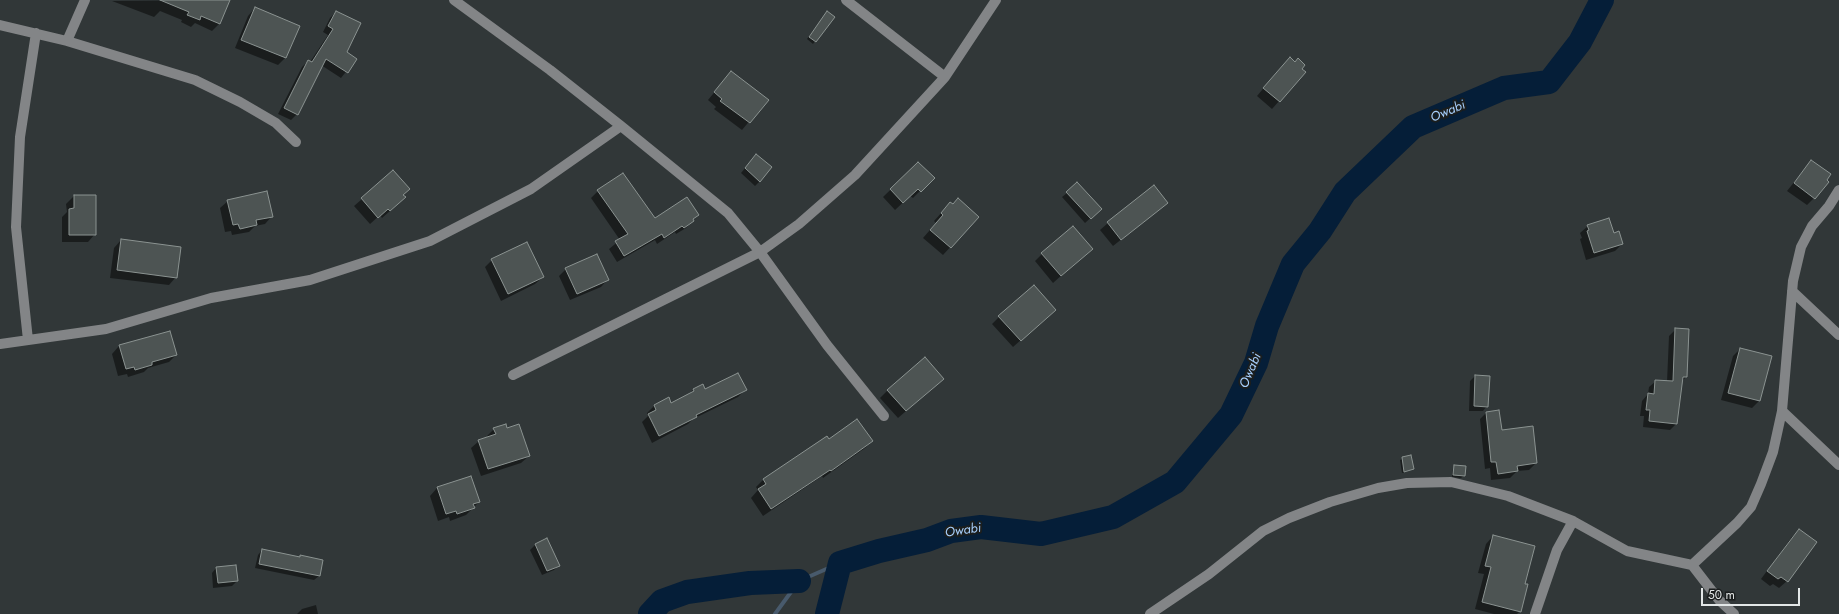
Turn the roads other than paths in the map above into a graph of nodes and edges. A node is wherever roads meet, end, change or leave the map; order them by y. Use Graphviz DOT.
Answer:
graph roads {
  1 [pos="85,0"];
  2 [pos="454,0"];
  3 [pos="846,0"];
  4 [pos="996,0"];
  5 [pos="0,25"];
  6 [pos="36,33"];
  7 [pos="67,41"];
  8 [pos="945,77"];
  9 [pos="621,126"];
  10 [pos="296,142"];
  11 [pos="1839,190"];
  12 [pos="1834,208"];
  13 [pos="760,252"];
  14 [pos="1792,290"];
  15 [pos="1839,335"];
  16 [pos="28,340"];
  17 [pos="0,344"];
  18 [pos="513,374"];
  19 [pos="1782,411"];
  20 [pos="884,416"];
  21 [pos="1839,465"];
  22 [pos="1573,521"];
  23 [pos="1692,565"];
  24 [pos="1150,614"];
  25 [pos="1535,614"];
  26 [pos="1734,614"];
  1 -- 7 [label="street"];
  2 -- 9 [label="street"];
  3 -- 8 [label="street"];
  4 -- 8 [label="street"];
  5 -- 6 [label="street"];
  6 -- 7 [label="street"];
  6 -- 16 [label="street"];
  7 -- 10 [label="street"];
  8 -- 13 [label="street"];
  9 -- 13 [label="street"];
  9 -- 16 [label="street"];
  11 -- 12 [label="street"];
  12 -- 14 [label="street"];
  13 -- 18 [label="street"];
  13 -- 20 [label="street"];
  14 -- 15 [label="street"];
  14 -- 19 [label="street"];
  16 -- 17 [label="street"];
  19 -- 21 [label="street"];
  19 -- 23 [label="street"];
  22 -- 23 [label="street"];
  22 -- 24 [label="street"];
  22 -- 25 [label="street"];
  23 -- 26 [label="street"];
}
